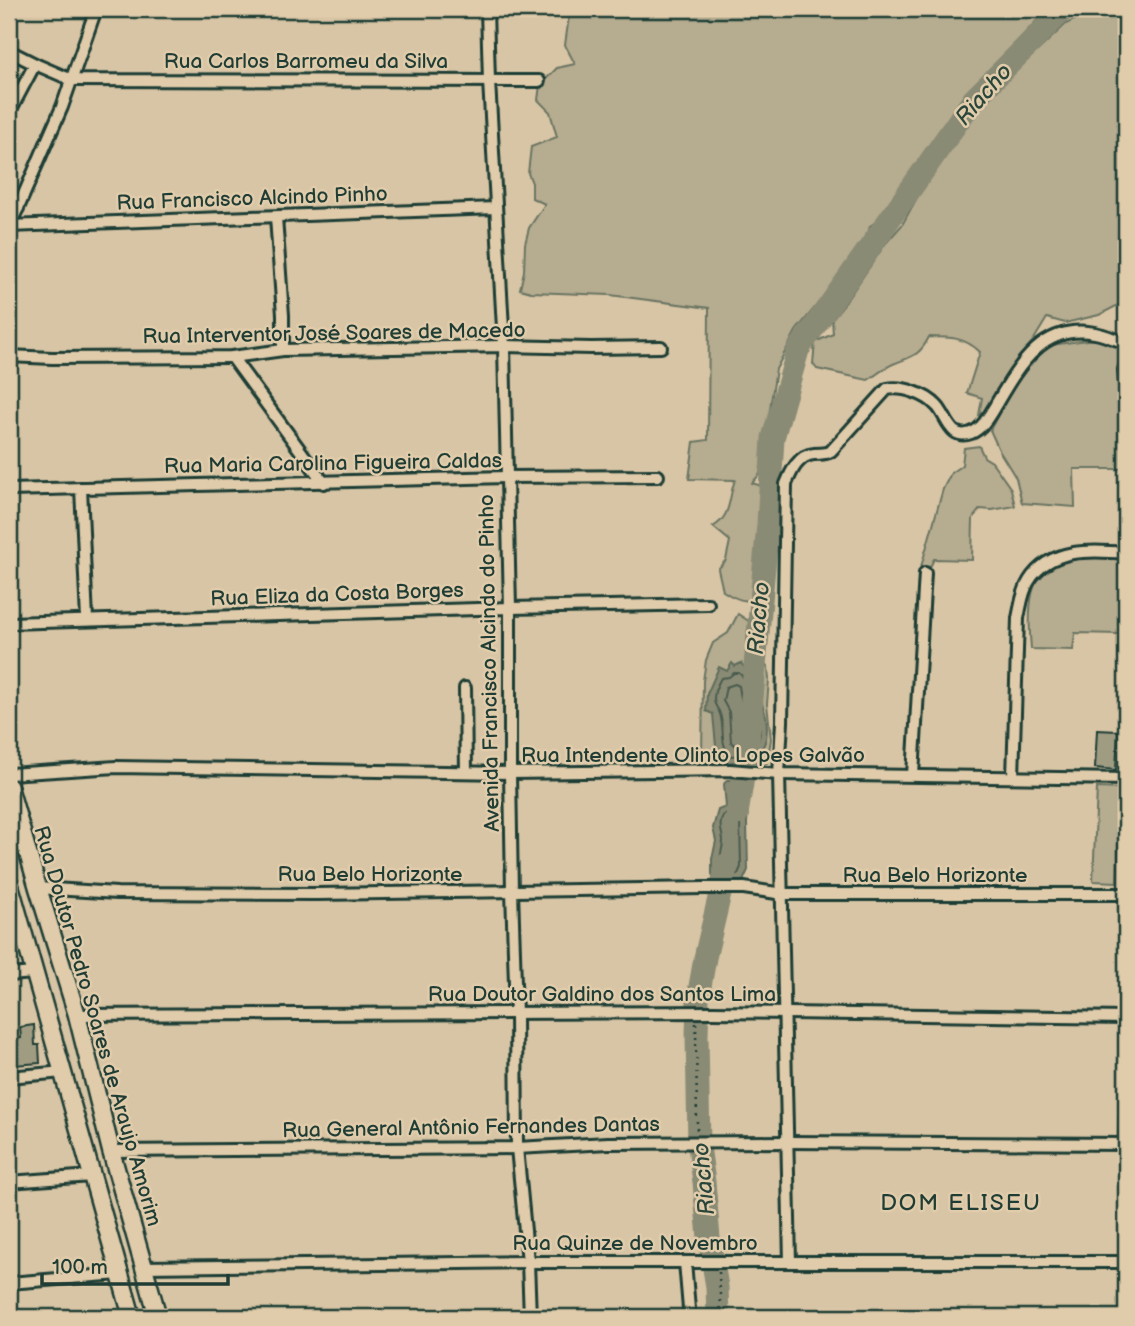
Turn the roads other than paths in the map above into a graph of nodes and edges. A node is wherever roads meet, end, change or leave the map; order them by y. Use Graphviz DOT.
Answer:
graph roads {
  1 [pos="96,9"];
  2 [pos="487,9"];
  3 [pos="9,51"];
  4 [pos="35,64"];
  5 [pos="72,80"];
  6 [pos="489,81"];
  7 [pos="540,81"];
  8 [pos="9,113"];
  9 [pos="9,197"];
  10 [pos="18,208"];
  11 [pos="496,208"];
  12 [pos="276,217"];
  13 [pos="9,226"];
  14 [pos="1126,343"];
  15 [pos="504,346"];
  16 [pos="661,347"];
  17 [pos="283,350"];
  18 [pos="9,356"];
  19 [pos="232,357"];
  20 [pos="1126,364"];
  21 [pos="1126,398"];
  22 [pos="659,476"];
  23 [pos="506,477"];
  24 [pos="324,483"];
  25 [pos="80,488"];
  26 [pos="9,490"];
  27 [pos="1126,553"];
  28 [pos="925,573"];
  29 [pos="708,604"];
  30 [pos="510,608"];
  31 [pos="87,620"];
  32 [pos="9,623"];
  33 [pos="465,688"];
  34 [pos="466,772"];
  35 [pos="510,773"];
  36 [pos="9,774"];
  37 [pos="779,774"];
  38 [pos="913,775"];
  39 [pos="1013,777"];
  40 [pos="1126,779"];
  41 [pos="9,786"];
  42 [pos="13,819"];
  43 [pos="9,883"];
  44 [pos="38,888"];
  45 [pos="512,891"];
  46 [pos="783,894"];
  47 [pos="1126,894"];
  48 [pos="34,973"];
  49 [pos="9,975"];
  50 [pos="784,1013"];
  51 [pos="516,1014"];
  52 [pos="77,1015"];
  53 [pos="1126,1018"];
  54 [pos="63,1073"];
  55 [pos="9,1077"];
  56 [pos="1126,1117"];
  57 [pos="788,1142"];
  58 [pos="1126,1144"];
  59 [pos="517,1148"];
  60 [pos="111,1151"];
  61 [pos="92,1176"];
  62 [pos="9,1182"];
  63 [pos="129,1213"];
  64 [pos="105,1221"];
  65 [pos="528,1262"];
  66 [pos="685,1262"];
  67 [pos="790,1262"];
  68 [pos="1126,1262"];
  69 [pos="144,1267"];
  70 [pos="119,1274"];
  71 [pos="9,1283"];
  72 [pos="132,1317"];
  73 [pos="158,1317"];
  74 [pos="530,1317"];
  75 [pos="687,1317"];
  1 -- 5 [label="street"];
  2 -- 6 [label="street, Avenida Francisco Alcindo do Pinho"];
  3 -- 4 [label="street"];
  4 -- 5 [label="street"];
  4 -- 8 [label="street"];
  5 -- 6 [label="street, Rua Carlos Barromeu da Silva"];
  5 -- 10 [label="street"];
  6 -- 7 [label="street, Rua Carlos Barromeu da Silva"];
  6 -- 11 [label="street, Avenida Francisco Alcindo do Pinho"];
  9 -- 10 [label="street"];
  10 -- 13 [label="street"];
  11 -- 12 [label="street, Rua Francisco Alcindo Pinho"];
  11 -- 15 [label="street, Avenida Francisco Alcindo do Pinho"];
  12 -- 13 [label="street, Rua Francisco Alcindo Pinho"];
  12 -- 17 [label="street"];
  14 -- 37 [label="street"];
  15 -- 16 [label="street, Rua Interventor José Soares de Macedo"];
  15 -- 17 [label="street, Rua Interventor José Soares de Macedo"];
  15 -- 23 [label="street, Avenida Francisco Alcindo do Pinho"];
  17 -- 19 [label="street, Rua Interventor José Soares de Macedo"];
  18 -- 19 [label="street, Rua Interventor José Soares de Macedo"];
  19 -- 24 [label="street"];
  20 -- 21 [label="street"];
  22 -- 23 [label="street, Rua Maria Carolina Figueira Caldas"];
  23 -- 24 [label="street, Rua Maria Carolina Figueira Caldas"];
  23 -- 30 [label="street, Avenida Francisco Alcindo do Pinho"];
  24 -- 25 [label="street, Rua Maria Carolina Figueira Caldas"];
  25 -- 26 [label="street, Rua Maria Carolina Figueira Caldas"];
  25 -- 31 [label="street"];
  27 -- 39 [label="street"];
  28 -- 38 [label="street"];
  29 -- 30 [label="street, Rua Eliza da Costa Borges"];
  30 -- 31 [label="street, Rua Eliza da Costa Borges"];
  30 -- 35 [label="street, Avenida Francisco Alcindo do Pinho"];
  31 -- 32 [label="street, Rua Eliza da Costa Borges"];
  33 -- 34 [label="street"];
  34 -- 35 [label="street, Rua Intendente Olinto Lopes Galvão"];
  34 -- 36 [label="street, Rua Intendente Olinto Lopes Galvão"];
  35 -- 37 [label="street, Rua Intendente Olinto Lopes Galvão"];
  35 -- 45 [label="street, Avenida Francisco Alcindo do Pinho"];
  37 -- 38 [label="street, Rua Intendente Olinto Lopes Galvão"];
  37 -- 46 [label="street"];
  38 -- 39 [label="street, Rua Intendente Olinto Lopes Galvão"];
  39 -- 40 [label="street, Rua Intendente Olinto Lopes Galvão"];
  41 -- 42 [label="street, Rua Doutor Pedro Soares de Araujo Amorim"];
  42 -- 44 [label="street, Rua Doutor Pedro Soares de Araujo Amorim"];
  43 -- 48 [label="street"];
  44 -- 45 [label="street, Rua Belo Horizonte"];
  44 -- 52 [label="street, Rua Doutor Pedro Soares de Araujo Amorim"];
  45 -- 46 [label="street, Rua Belo Horizonte"];
  45 -- 51 [label="street, Avenida Francisco Alcindo do Pinho"];
  46 -- 47 [label="street, Rua Belo Horizonte"];
  46 -- 50 [label="street"];
  48 -- 49 [label="street"];
  48 -- 54 [label="street"];
  50 -- 51 [label="street, Rua Doutor Galdino dos Santos Lima"];
  50 -- 53 [label="street, Rua Doutor Galdino dos Santos Lima"];
  50 -- 57 [label="street"];
  51 -- 52 [label="street, Rua Doutor Galdino dos Santos Lima"];
  51 -- 59 [label="street, Avenida Francisco Alcindo do Pinho"];
  52 -- 60 [label="street, Rua Doutor Pedro Soares de Araujo Amorim"];
  54 -- 55 [label="street"];
  54 -- 61 [label="street"];
  56 -- 58 [label="street"];
  57 -- 58 [label="street, Rua General Antônio Fernandes Dantas"];
  57 -- 59 [label="street, Rua General Antônio Fernandes Dantas"];
  57 -- 67 [label="street"];
  59 -- 60 [label="street, Rua General Antônio Fernandes Dantas"];
  59 -- 65 [label="street, Avenida Francisco Alcindo do Pinho"];
  60 -- 63 [label="street, Rua Doutor Pedro Soares de Araujo Amorim"];
  61 -- 62 [label="street"];
  61 -- 64 [label="street"];
  63 -- 64 [label="street"];
  63 -- 69 [label="street, Rua Doutor Pedro Soares de Araujo Amorim"];
  64 -- 70 [label="street"];
  65 -- 66 [label="street, Rua Quinze de Novembro"];
  65 -- 69 [label="street, Rua Quinze de Novembro"];
  65 -- 74 [label="street, Avenida Francisco Alcindo do Pinho"];
  66 -- 67 [label="street, Rua Quinze de Novembro"];
  66 -- 75 [label="street"];
  67 -- 68 [label="street, Rua Quinze de Novembro"];
  69 -- 73 [label="street, Rua Doutor Pedro Soares de Araujo Amorim"];
  70 -- 71 [label="street"];
  70 -- 72 [label="street"];
}
